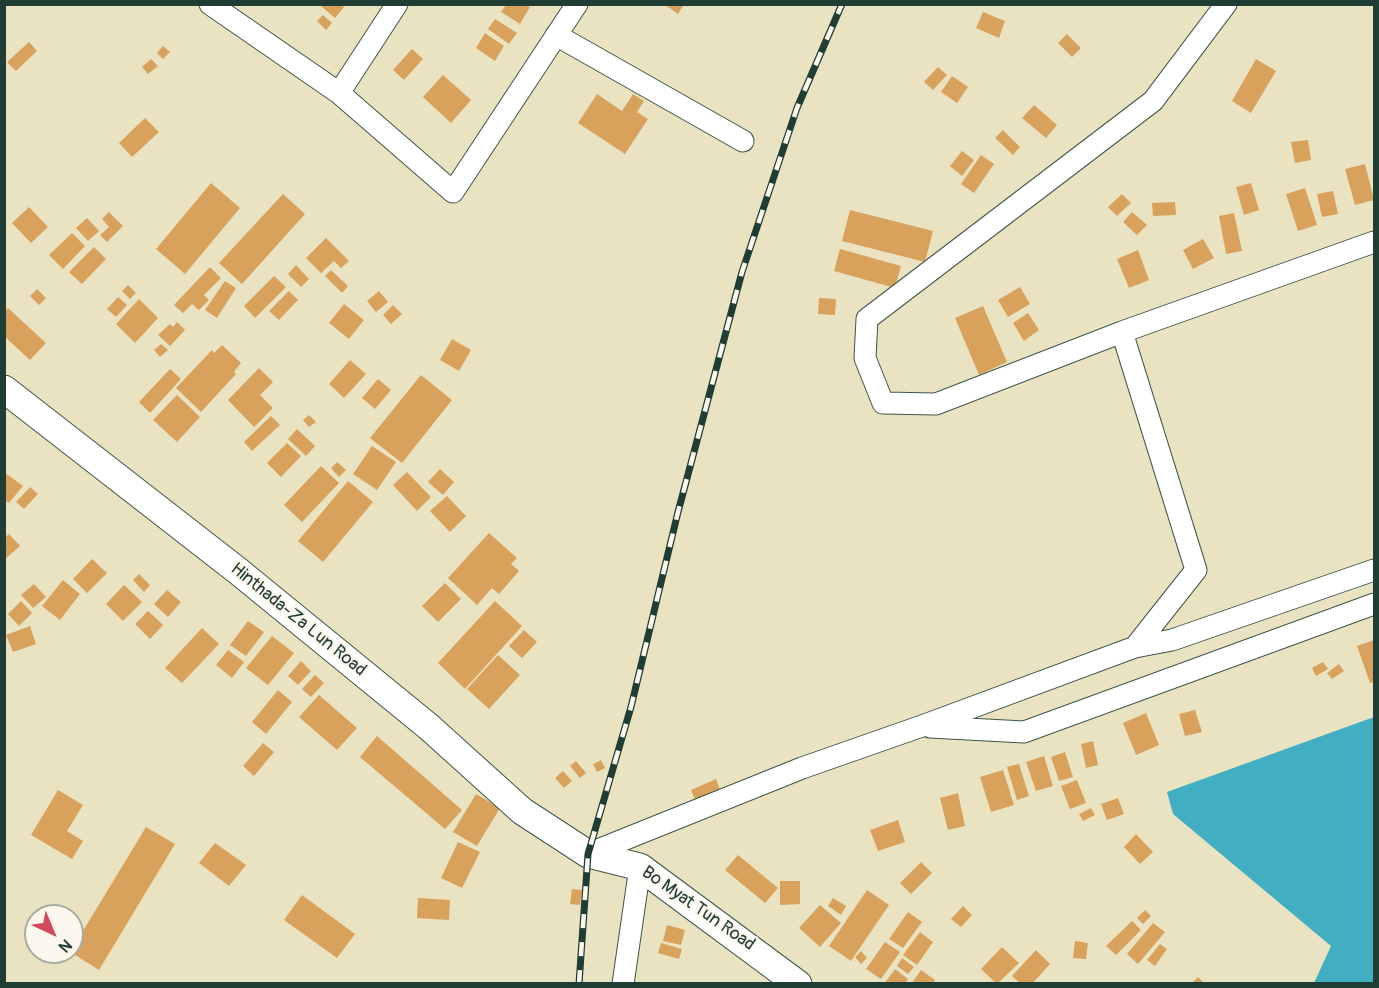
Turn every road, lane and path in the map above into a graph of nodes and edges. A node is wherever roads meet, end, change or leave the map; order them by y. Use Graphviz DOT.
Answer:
graph roads {
  1 [pos="210,4"];
  2 [pos="397,4"];
  3 [pos="577,4"];
  4 [pos="1226,4"];
  5 [pos="556,35"];
  6 [pos="339,93"];
  7 [pos="743,141"];
  8 [pos="1374,242"];
  9 [pos="1122,332"];
  10 [pos="4,389"];
  11 [pos="1374,570"];
  12 [pos="1374,604"];
  13 [pos="1135,647"];
  14 [pos="922,726"];
  15 [pos="588,854"];
  16 [pos="640,867"];
  17 [pos="623,984"];
  18 [pos="798,984"];
  1 -- 6 [label="street"];
  2 -- 6 [label="street"];
  3 -- 5 [label="street"];
  4 -- 9 [label="street"];
  5 -- 6 [label="street"];
  5 -- 7 [label="street"];
  8 -- 9 [label="street"];
  9 -- 13 [label="street"];
  10 -- 15 [label="main road, Hinthada-Za Lun Road"];
  11 -- 13 [label="street"];
  12 -- 14 [label="street"];
  13 -- 14 [label="street"];
  14 -- 15 [label="street"];
  15 -- 16 [label="main road, Bo Myat Tun Road"];
  16 -- 17 [label="street"];
  16 -- 18 [label="main road, Bo Myat Tun Road"];
}
